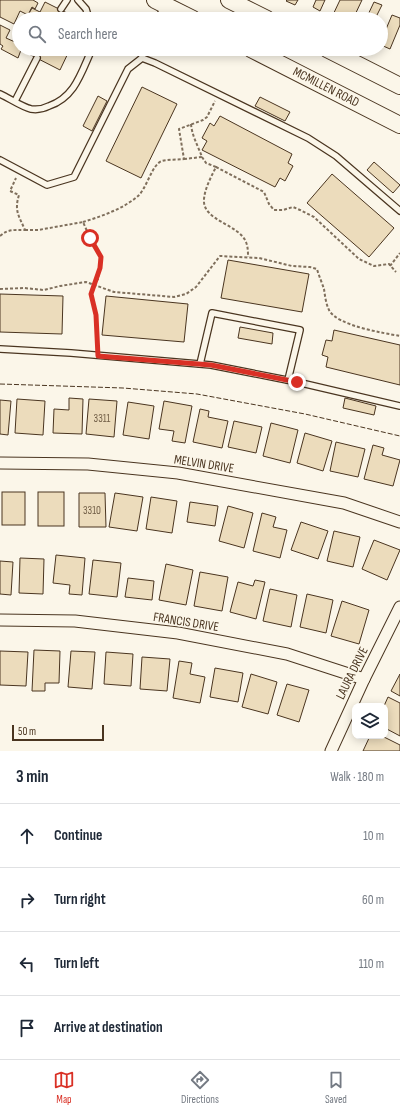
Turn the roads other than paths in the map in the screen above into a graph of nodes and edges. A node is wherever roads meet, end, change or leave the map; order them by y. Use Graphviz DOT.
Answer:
graph roads {
  1 [pos="67,0"];
  2 [pos="78,0"];
  3 [pos="229,0"];
  4 [pos="162,6"];
  5 [pos="61,9"];
  6 [pos="87,12"];
  7 [pos="176,12"];
  8 [pos="253,12"];
  9 [pos="89,56"];
  10 [pos="265,56"];
  11 [pos="341,56"];
  12 [pos="37,58"];
  13 [pos="142,58"];
  14 [pos="400,86"];
  15 [pos="0,94"];
  16 [pos="15,101"];
  17 [pos="400,125"];
  18 [pos="0,160"];
  19 [pos="400,211"];
  20 [pos="0,350"];
  21 [pos="200,364"];
  22 [pos="288,380"];
  23 [pos="400,406"];
  24 [pos="0,464"];
  25 [pos="400,522"];
  26 [pos="400,607"];
  27 [pos="0,620"];
  28 [pos="364,679"];
  29 [pos="331,751"];
  1 -- 5 [label="lane"];
  2 -- 6 [label="lane"];
  3 -- 8 [label="main road"];
  4 -- 7 [label="main road"];
  9 -- 16 [label="lane"];
  10 -- 17 [label="main road, MCMILLEN ROAD"];
  11 -- 14 [label="main road"];
  12 -- 16 [label="lane"];
  13 -- 18 [label="lane"];
  13 -- 19 [label="lane"];
  15 -- 16 [label="lane"];
  20 -- 21 [label="lane"];
  21 -- 22 [label="lane"];
  21 -- 22 [label="lane"];
  22 -- 23 [label="lane"];
  24 -- 25 [label="street, MELVIN DRIVE"];
  26 -- 28 [label="street, LAURA DRIVE"];
  27 -- 28 [label="street, FRANCIS DRIVE"];
  28 -- 29 [label="street, LAURA DRIVE"];
}
